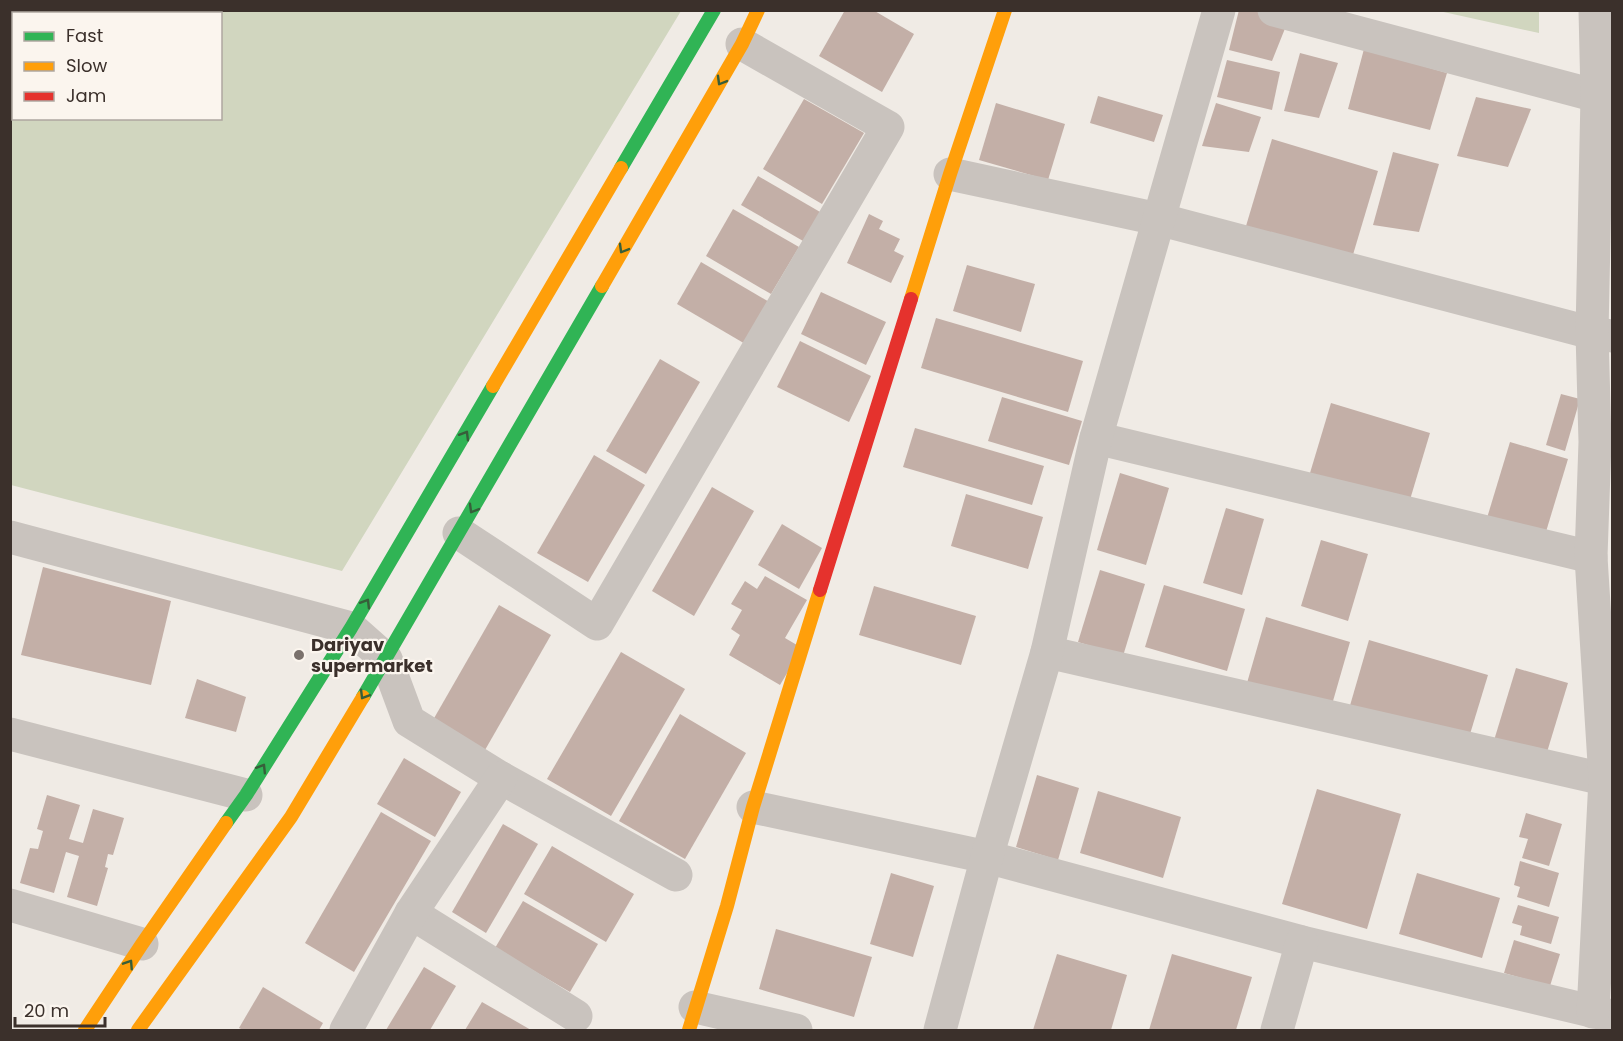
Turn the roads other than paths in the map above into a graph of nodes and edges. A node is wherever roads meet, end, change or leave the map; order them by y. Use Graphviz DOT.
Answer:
graph roads {
  1 [pos="714,10"];
  2 [pos="758,10"];
  3 [pos="1005,10"];
  4 [pos="1219,10"];
  5 [pos="1274,10"];
  6 [pos="1595,10"];
  7 [pos="742,44"];
  8 [pos="1597,96"];
  9 [pos="950,174"];
  10 [pos="1158,219"];
  11 [pos="1602,334"];
  12 [pos="1096,438"];
  13 [pos="459,533"];
  14 [pos="10,537"];
  15 [pos="1591,557"];
  16 [pos="351,628"];
  17 [pos="1047,652"];
  18 [pos="386,658"];
  19 [pos="10,734"];
  20 [pos="501,778"];
  21 [pos="1609,780"];
  22 [pos="246,795"];
  23 [pos="753,807"];
  24 [pos="987,857"];
  25 [pos="676,875"];
  26 [pos="10,905"];
  27 [pos="411,912"];
  28 [pos="1302,942"];
  29 [pos="142,944"];
  30 [pos="1603,1014"];
  31 [pos="576,1016"];
  32 [pos="692,1019"];
  33 [pos="85,1030"];
  34 [pos="138,1030"];
  35 [pos="346,1030"];
  36 [pos="796,1030"];
  37 [pos="940,1030"];
  38 [pos="1277,1030"];
  16 -- 1 [label="street, one-way"];
  2 -- 7 [label="street"];
  3 -- 9 [label="street"];
  4 -- 10 [label="street"];
  5 -- 8 [label="street"];
  6 -- 8 [label="street"];
  7 -- 13 [label="street, one-way"];
  7 -- 13 [label="street"];
  8 -- 11 [label="street"];
  9 -- 10 [label="street"];
  9 -- 23 [label="street"];
  10 -- 11 [label="street"];
  10 -- 12 [label="street"];
  11 -- 15 [label="street"];
  12 -- 15 [label="street"];
  12 -- 17 [label="street"];
  13 -- 18 [label="street"];
  14 -- 16 [label="street"];
  15 -- 21 [label="street"];
  16 -- 18 [label="street"];
  22 -- 16 [label="street, one-way"];
  17 -- 21 [label="street"];
  17 -- 24 [label="street"];
  18 -- 20 [label="street"];
  18 -- 34 [label="street, one-way"];
  19 -- 22 [label="street"];
  20 -- 25 [label="street"];
  20 -- 27 [label="street"];
  21 -- 30 [label="street"];
  22 -- 29 [label="street"];
  23 -- 24 [label="street"];
  23 -- 32 [label="street"];
  24 -- 28 [label="street"];
  24 -- 37 [label="street"];
  26 -- 29 [label="street"];
  27 -- 31 [label="street"];
  27 -- 35 [label="street"];
  28 -- 30 [label="street"];
  28 -- 38 [label="street"];
  33 -- 29 [label="street, one-way"];
  32 -- 36 [label="street"];
}
